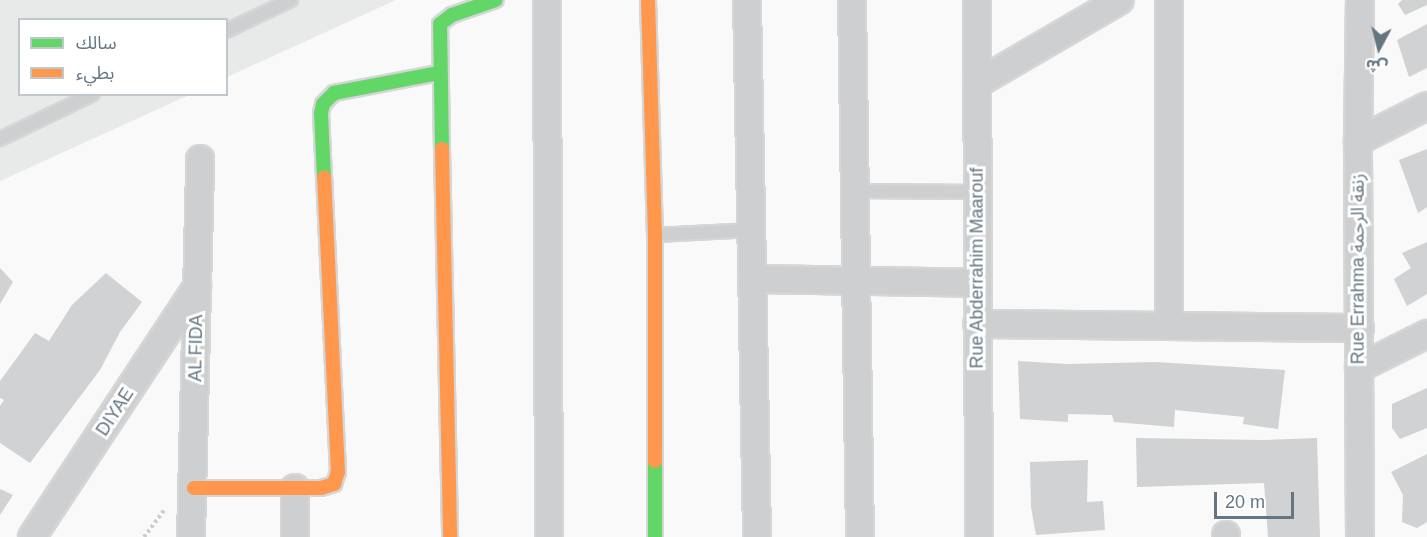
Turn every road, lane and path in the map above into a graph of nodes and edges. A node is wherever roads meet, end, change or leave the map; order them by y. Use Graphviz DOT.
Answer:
graph roads {
  1 [pos="291,0"];
  2 [pos="496,0"];
  3 [pos="547,0"];
  4 [pos="648,0"];
  5 [pos="747,0"];
  6 [pos="852,0"];
  7 [pos="977,0"];
  8 [pos="1120,0"];
  9 [pos="1169,0"];
  10 [pos="1360,0"];
  11 [pos="228,30"];
  12 [pos="440,74"];
  13 [pos="978,83"];
  14 [pos="89,96"];
  15 [pos="1427,106"];
  16 [pos="0,139"];
  17 [pos="1358,141"];
  18 [pos="200,159"];
  19 [pos="857,190"];
  20 [pos="978,192"];
  21 [pos="752,230"];
  22 [pos="655,235"];
  23 [pos="753,279"];
  24 [pos="857,282"];
  25 [pos="976,283"];
  26 [pos="197,286"];
  27 [pos="977,324"];
  28 [pos="1169,324"];
  29 [pos="1360,328"];
  30 [pos="1427,334"];
  31 [pos="1359,368"];
  32 [pos="194,488"];
  33 [pos="295,488"];
  34 [pos="32,537"];
  35 [pos="191,537"];
  36 [pos="295,537"];
  37 [pos="450,537"];
  38 [pos="549,537"];
  39 [pos="655,537"];
  40 [pos="757,537"];
  41 [pos="860,537"];
  42 [pos="979,537"];
  43 [pos="1360,537"];
  1 -- 11 [label="lane"];
  2 -- 12 [label="street"];
  3 -- 38 [label="street"];
  4 -- 22 [label="street"];
  5 -- 21 [label="street"];
  6 -- 19 [label="street"];
  7 -- 13 [label="street, Rue Abderrahim Maarouf"];
  8 -- 13 [label="street"];
  9 -- 28 [label="street"];
  10 -- 17 [label="street, Rue Errahma زنقة الرحمة"];
  12 -- 33 [label="street"];
  12 -- 37 [label="street"];
  13 -- 20 [label="street, Rue Abderrahim Maarouf"];
  14 -- 16 [label="lane"];
  15 -- 17 [label="street"];
  17 -- 29 [label="street, Rue Errahma زنقة الرحمة"];
  18 -- 26 [label="street, AL FIDA"];
  19 -- 20 [label="lane"];
  19 -- 24 [label="street"];
  20 -- 25 [label="street, Rue Abderrahim Maarouf"];
  21 -- 22 [label="lane"];
  21 -- 23 [label="street"];
  22 -- 39 [label="street"];
  23 -- 24 [label="street"];
  23 -- 40 [label="street"];
  24 -- 25 [label="street"];
  24 -- 41 [label="street"];
  25 -- 27 [label="street, Rue Abderrahim Maarouf"];
  26 -- 32 [label="street, AL FIDA"];
  26 -- 34 [label="street, DIYAE"];
  27 -- 28 [label="street"];
  27 -- 42 [label="street, Rue Abderrahim Maarouf"];
  28 -- 29 [label="street"];
  29 -- 31 [label="street, Rue Errahma زنقة الرحمة"];
  30 -- 31 [label="street"];
  31 -- 43 [label="street, Rue Errahma زنقة الرحمة"];
  32 -- 33 [label="street"];
  32 -- 35 [label="street, AL FIDA"];
  33 -- 36 [label="street"];
}
